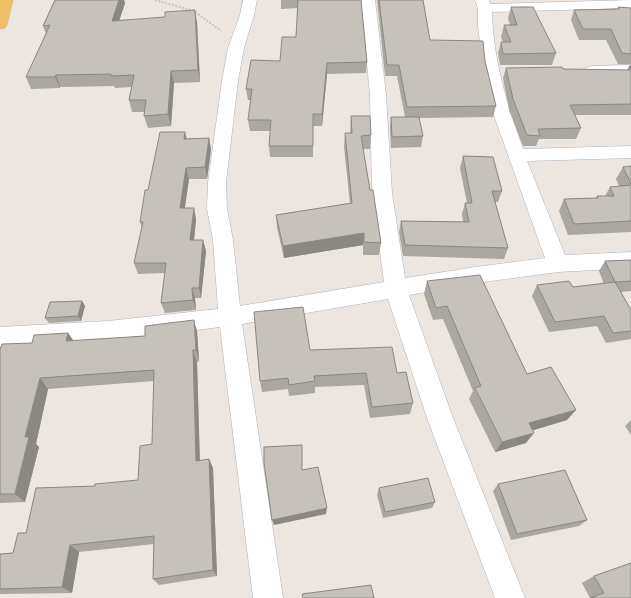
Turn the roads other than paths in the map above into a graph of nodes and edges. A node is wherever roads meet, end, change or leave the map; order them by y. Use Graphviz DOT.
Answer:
graph roads {
  1 [pos="6,0"];
  2 [pos="250,0"];
  3 [pos="368,0"];
  4 [pos="484,4"];
  5 [pos="631,4"];
  6 [pos="0,24"];
  7 [pos="631,70"];
  8 [pos="574,72"];
  9 [pos="631,152"];
  10 [pos="516,155"];
  11 [pos="631,260"];
  12 [pos="558,264"];
  13 [pos="396,288"];
  14 [pos="230,317"];
  15 [pos="0,337"];
  16 [pos="268,598"];
  17 [pos="510,598"];
  1 -- 6 [label="main road"];
  2 -- 14 [label="street"];
  3 -- 13 [label="street"];
  4 -- 5 [label="street"];
  4 -- 10 [label="street"];
  7 -- 8 [label="street"];
  9 -- 10 [label="street"];
  10 -- 12 [label="street"];
  11 -- 12 [label="street"];
  12 -- 13 [label="street"];
  13 -- 14 [label="street"];
  13 -- 17 [label="street"];
  14 -- 15 [label="street"];
  14 -- 16 [label="street"];
}
